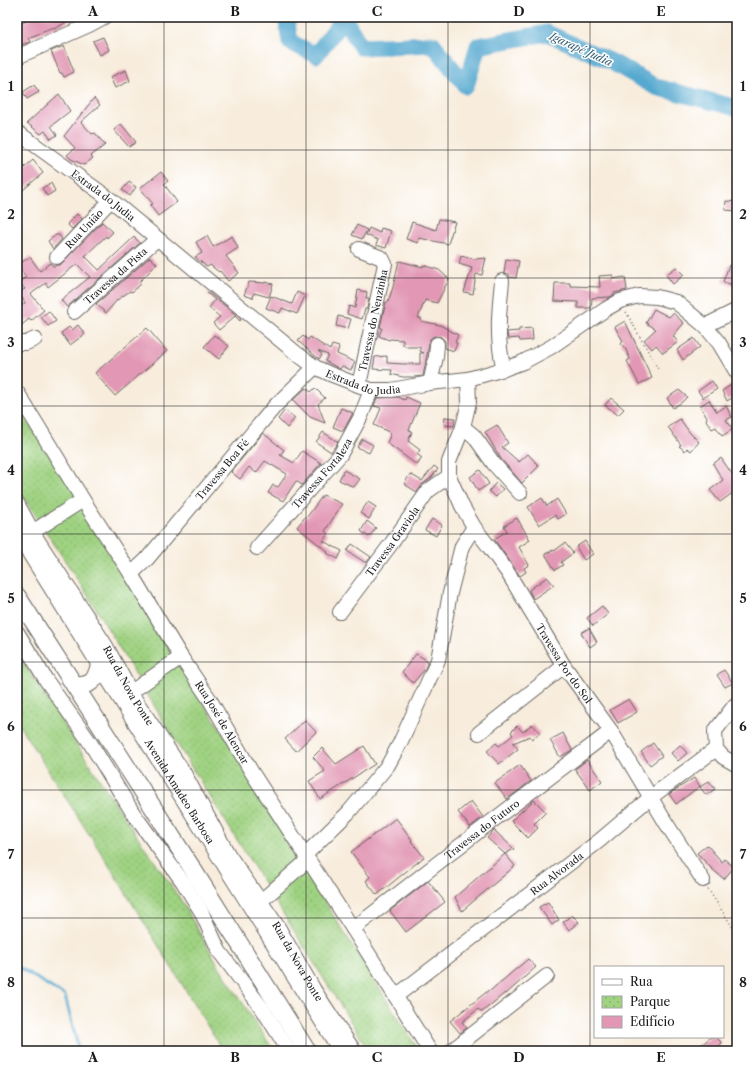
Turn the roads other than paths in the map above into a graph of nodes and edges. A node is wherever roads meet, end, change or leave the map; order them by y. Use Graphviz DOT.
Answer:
graph roads {
  1 [pos="104,17"];
  2 [pos="17,57"];
  3 [pos="17,132"];
  4 [pos="111,200"];
  5 [pos="157,239"];
  6 [pos="359,249"];
  7 [pos="56,257"];
  8 [pos="502,281"];
  9 [pos="737,310"];
  10 [pos="74,312"];
  11 [pos="705,326"];
  12 [pos="35,339"];
  13 [pos="17,343"];
  14 [pos="437,344"];
  15 [pos="315,367"];
  16 [pos="504,369"];
  17 [pos="737,373"];
  18 [pos="468,379"];
  19 [pos="430,383"];
  20 [pos="365,387"];
  21 [pos="17,392"];
  22 [pos="463,427"];
  23 [pos="449,476"];
  24 [pos="520,493"];
  25 [pos="83,500"];
  26 [pos="17,502"];
  27 [pos="474,527"];
  28 [pos="24,534"];
  29 [pos="257,548"];
  30 [pos="131,574"];
  31 [pos="17,596"];
  32 [pos="340,612"];
  33 [pos="17,632"];
  34 [pos="181,657"];
  35 [pos="100,664"];
  36 [pos="564,666"];
  37 [pos="75,686"];
  38 [pos="126,695"];
  39 [pos="735,705"];
  40 [pos="611,731"];
  41 [pos="479,733"];
  42 [pos="716,749"];
  43 [pos="737,765"];
  44 [pos="651,797"];
  45 [pos="307,857"];
  46 [pos="703,880"];
  47 [pos="257,905"];
  48 [pos="353,929"];
  49 [pos="547,976"];
  50 [pos="396,996"];
  51 [pos="289,1051"];
  52 [pos="307,1051"];
  53 [pos="342,1051"];
  54 [pos="354,1051"];
  55 [pos="430,1051"];
  56 [pos="451,1051"];
  1 -- 2 [label="street"];
  3 -- 4 [label="street, Estrada do Judia"];
  4 -- 5 [label="street, Estrada do Judia"];
  4 -- 7 [label="street, Rua União"];
  5 -- 10 [label="street, Travessa da Pista"];
  5 -- 15 [label="street, Estrada do Judia"];
  6 -- 20 [label="street, Travessa do Nenzinha"];
  8 -- 16 [label="street"];
  9 -- 11 [label="street"];
  11 -- 16 [label="street, Estrada do Judia"];
  11 -- 17 [label="street, Estrada do Judia"];
  12 -- 13 [label="street"];
  14 -- 19 [label="street"];
  15 -- 20 [label="street, Estrada do Judia"];
  15 -- 30 [label="street, Travessa Boa Fé"];
  16 -- 18 [label="street, Estrada do Judia"];
  18 -- 19 [label="street, Estrada do Judia"];
  18 -- 22 [label="street, Travessa Por do Sol"];
  19 -- 20 [label="street, Estrada do Judia"];
  20 -- 29 [label="street, Travessa Fortaleza"];
  21 -- 25 [label="street, Rua José de Alencar"];
  22 -- 23 [label="street, Travessa Por do Sol"];
  22 -- 24 [label="street"];
  23 -- 27 [label="street, Travessa Por do Sol"];
  23 -- 32 [label="street, Travessa Graviola"];
  25 -- 28 [label="street"];
  25 -- 30 [label="street, Rua José de Alencar"];
  26 -- 28 [label="street, Rua da Nova Ponte"];
  27 -- 36 [label="street, Travessa Por do Sol"];
  27 -- 45 [label="street"];
  28 -- 35 [label="main road, Avenida Amadeo Barbosa"];
  28 -- 38 [label="street, Rua da Nova Ponte"];
  30 -- 34 [label="street, Rua José de Alencar"];
  31 -- 37 [label="main road"];
  33 -- 51 [label="street"];
  34 -- 38 [label="street"];
  34 -- 45 [label="street, Rua José de Alencar"];
  35 -- 37 [label="main road"];
  35 -- 38 [label="main road, Avenida Amadeo Barbosa"];
  36 -- 40 [label="street, Travessa Por do Sol"];
  36 -- 41 [label="street"];
  37 -- 52 [label="main road"];
  38 -- 47 [label="main road, Avenida Amadeo Barbosa"];
  39 -- 42 [label="street"];
  40 -- 44 [label="street, Travessa Por do Sol"];
  40 -- 48 [label="street, Travessa do Futuro"];
  42 -- 43 [label="street"];
  42 -- 44 [label="street, Rua Alvorada"];
  44 -- 46 [label="street, Travessa Por do Sol"];
  44 -- 50 [label="street, Rua Alvorada"];
  45 -- 47 [label="street"];
  45 -- 48 [label="street, Rua José de Alencar"];
  47 -- 53 [label="main road, Avenida Amadeo Barbosa"];
  47 -- 54 [label="street, Rua da Nova Ponte"];
  48 -- 50 [label="street, Rua José de Alencar"];
  49 -- 56 [label="street"];
  50 -- 55 [label="street, Rua José de Alencar"];
}
